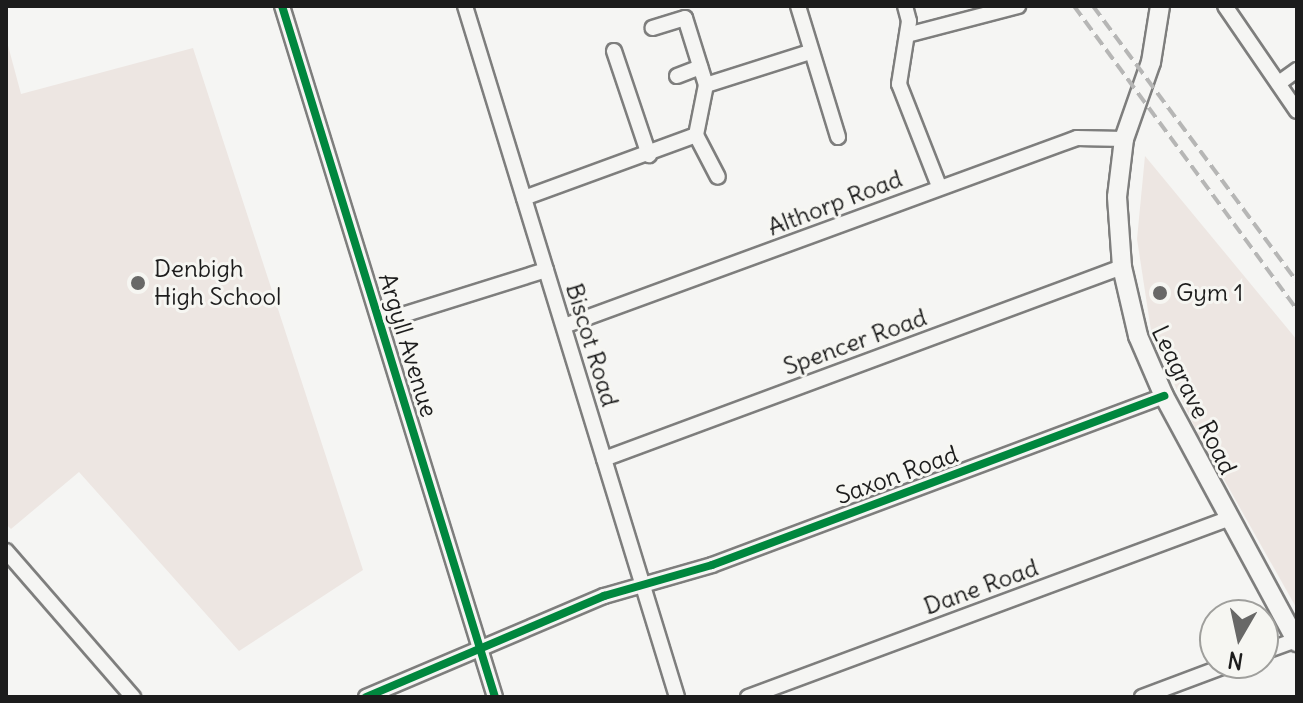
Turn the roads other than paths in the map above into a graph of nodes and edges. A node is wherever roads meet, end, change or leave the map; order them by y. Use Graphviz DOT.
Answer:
graph roads {
  1 [pos="282,6"];
  2 [pos="465,6"];
  3 [pos="798,6"];
  4 [pos="905,6"];
  5 [pos="1018,6"];
  6 [pos="1160,6"];
  7 [pos="1225,6"];
  8 [pos="652,28"];
  9 [pos="907,35"];
  10 [pos="614,51"];
  11 [pos="810,52"];
  12 [pos="700,67"];
  13 [pos="1297,70"];
  14 [pos="677,76"];
  15 [pos="1279,83"];
  16 [pos="706,85"];
  17 [pos="1297,111"];
  18 [pos="696,135"];
  19 [pos="838,137"];
  20 [pos="1124,139"];
  21 [pos="649,155"];
  22 [pos="718,177"];
  23 [pos="939,186"];
  24 [pos="524,198"];
  25 [pos="1122,267"];
  26 [pos="546,270"];
  27 [pos="380,322"];
  28 [pos="564,326"];
  29 [pos="1164,396"];
  30 [pos="604,459"];
  31 [pos="1230,518"];
  32 [pos="6,551"];
  33 [pos="643,588"];
  34 [pos="1296,641"];
  35 [pos="479,646"];
  36 [pos="1199,676"];
  37 [pos="133,697"];
  38 [pos="366,697"];
  39 [pos="495,697"];
  40 [pos="677,697"];
  41 [pos="748,697"];
  42 [pos="1142,697"];
  1 -- 27 [label="street, Argyll Avenue"];
  2 -- 24 [label="street, Biscot Road"];
  3 -- 11 [label="street"];
  4 -- 9 [label="street"];
  5 -- 9 [label="street"];
  6 -- 20 [label="main road, Leagrave Road"];
  7 -- 15 [label="street"];
  8 -- 12 [label="street"];
  9 -- 23 [label="street"];
  10 -- 21 [label="street"];
  11 -- 16 [label="street"];
  11 -- 19 [label="street"];
  12 -- 14 [label="street"];
  12 -- 16 [label="street"];
  13 -- 15 [label="street"];
  15 -- 17 [label="street"];
  16 -- 18 [label="street"];
  18 -- 21 [label="street"];
  18 -- 22 [label="street"];
  20 -- 23 [label="street, Althorp Road"];
  20 -- 25 [label="main road, Leagrave Road"];
  21 -- 24 [label="street"];
  23 -- 28 [label="street, Althorp Road"];
  24 -- 26 [label="street, Biscot Road"];
  25 -- 29 [label="main road, Leagrave Road"];
  25 -- 30 [label="street, Spencer Road"];
  26 -- 27 [label="street"];
  26 -- 28 [label="street, Biscot Road"];
  27 -- 35 [label="street, Argyll Avenue"];
  28 -- 30 [label="street, Biscot Road"];
  29 -- 31 [label="main road, Leagrave Road"];
  29 -- 33 [label="street, Saxon Road"];
  30 -- 33 [label="street, Biscot Road"];
  31 -- 34 [label="main road, Leagrave Road"];
  31 -- 41 [label="street, Dane Road"];
  32 -- 37 [label="street"];
  33 -- 35 [label="street, Saxon Road"];
  33 -- 40 [label="street, Biscot Road"];
  35 -- 38 [label="street, Saxon Road"];
  35 -- 39 [label="street, Argyll Avenue"];
  36 -- 42 [label="street"];
}
